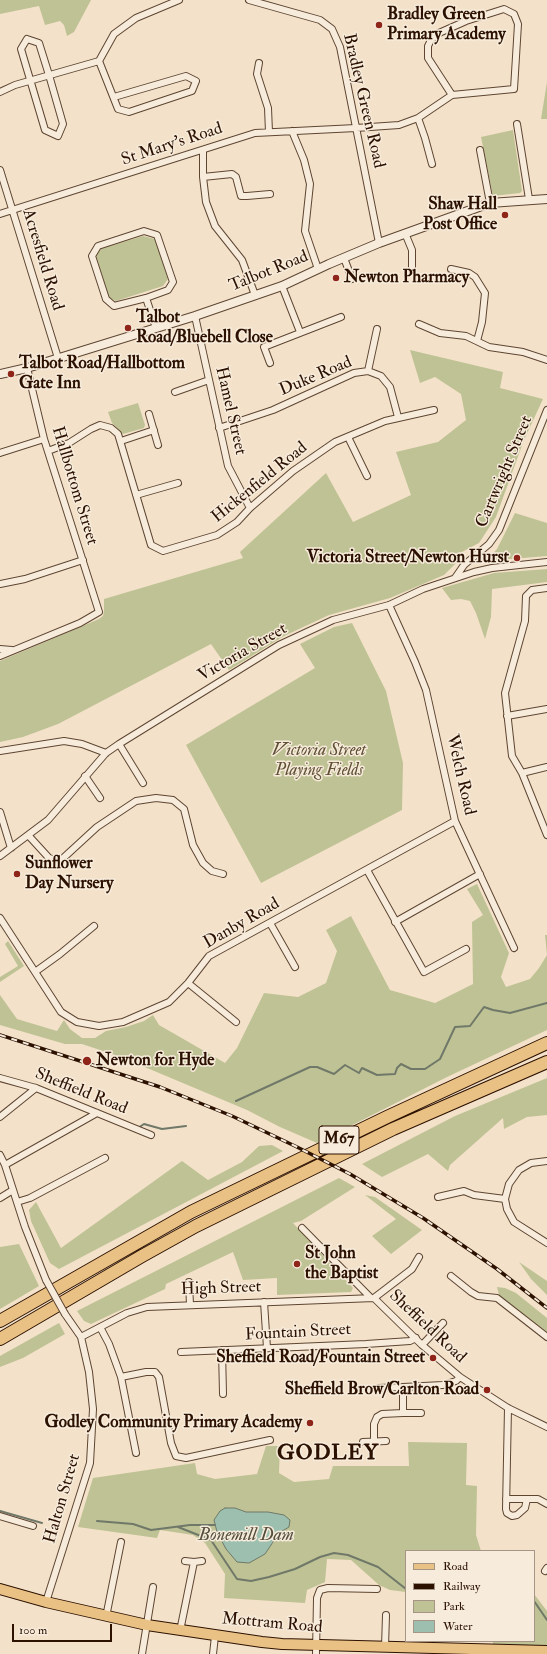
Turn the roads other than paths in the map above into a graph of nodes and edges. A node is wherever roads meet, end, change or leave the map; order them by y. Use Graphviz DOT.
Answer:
graph roads {
  1 [pos="179,0"];
  2 [pos="250,0"];
  3 [pos="99,61"];
  4 [pos="260,63"];
  5 [pos="49,75"];
  6 [pos="30,80"];
  7 [pos="0,92"];
  8 [pos="452,95"];
  9 [pos="114,98"];
  10 [pos="418,118"];
  11 [pos="517,124"];
  12 [pos="356,128"];
  13 [pos="292,131"];
  14 [pos="269,132"];
  15 [pos="203,150"];
  16 [pos="480,150"];
  17 [pos="432,164"];
  18 [pos="0,170"];
  19 [pos="203,177"];
  20 [pos="270,194"];
  21 [pos="530,199"];
  22 [pos="547,199"];
  23 [pos="490,203"];
  24 [pos="12,210"];
  25 [pos="0,214"];
  26 [pos="405,234"];
  27 [pos="379,243"];
  28 [pos="344,258"];
  29 [pos="412,267"];
  30 [pos="318,269"];
  31 [pos="451,269"];
  32 [pos="352,279"];
  33 [pos="282,286"];
  34 [pos="255,296"];
  35 [pos="146,298"];
  36 [pos="195,316"];
  37 [pos="341,317"];
  38 [pos="419,324"];
  39 [pos="156,328"];
  40 [pos="376,329"];
  41 [pos="300,332"];
  42 [pos="477,341"];
  43 [pos="58,358"];
  44 [pos="547,360"];
  45 [pos="270,363"];
  46 [pos="27,368"];
  47 [pos="368,371"];
  48 [pos="0,374"];
  49 [pos="209,380"];
  50 [pos="175,392"];
  51 [pos="434,410"];
  52 [pos="547,410"];
  53 [pos="149,414"];
  54 [pos="398,417"];
  55 [pos="219,428"];
  56 [pos="154,430"];
  57 [pos="348,437"];
  58 [pos="44,439"];
  59 [pos="121,441"];
  60 [pos="158,446"];
  61 [pos="48,451"];
  62 [pos="0,454"];
  63 [pos="367,476"];
  64 [pos="178,483"];
  65 [pos="136,495"];
  66 [pos="250,508"];
  67 [pos="83,560"];
  68 [pos="547,562"];
  69 [pos="455,578"];
  70 [pos="0,584"];
  71 [pos="547,588"];
  72 [pos="389,605"];
  73 [pos="0,649"];
  74 [pos="14,650"];
  75 [pos="0,656"];
  76 [pos="547,709"];
  77 [pos="507,716"];
  78 [pos="119,744"];
  79 [pos="0,751"];
  80 [pos="106,753"];
  81 [pos="547,767"];
  82 [pos="522,773"];
  83 [pos="85,776"];
  84 [pos="143,783"];
  85 [pos="100,798"];
  86 [pos="0,812"];
  87 [pos="455,821"];
  88 [pos="28,835"];
  89 [pos="547,835"];
  90 [pos="11,848"];
  91 [pos="0,856"];
  92 [pos="367,870"];
  93 [pos="223,874"];
  94 [pos="480,874"];
  95 [pos="0,918"];
  96 [pos="270,922"];
  97 [pos="395,922"];
  98 [pos="94,926"];
  99 [pos="514,948"];
  100 [pos="466,949"];
  101 [pos="295,967"];
  102 [pos="35,972"];
  103 [pos="188,983"];
  104 [pos="236,1022"];
  105 [pos="547,1043"];
  106 [pos="547,1062"];
  107 [pos="0,1078"];
  108 [pos="36,1088"];
  109 [pos="97,1113"];
  110 [pos="0,1117"];
  111 [pos="151,1135"];
  112 [pos="0,1155"];
  113 [pos="105,1158"];
  114 [pos="547,1161"];
  115 [pos="5,1165"];
  116 [pos="13,1190"];
  117 [pos="438,1197"];
  118 [pos="0,1198"];
  119 [pos="505,1199"];
  120 [pos="18,1202"];
  121 [pos="302,1228"];
  122 [pos="547,1243"];
  123 [pos="419,1257"];
  124 [pos="451,1276"];
  125 [pos="189,1282"];
  126 [pos="372,1297"];
  127 [pos="264,1302"];
  128 [pos="190,1305"];
  129 [pos="0,1321"];
  130 [pos="443,1323"];
  131 [pos="100,1327"];
  132 [pos="81,1337"];
  133 [pos="547,1337"];
  134 [pos="416,1338"];
  135 [pos="0,1339"];
  136 [pos="422,1345"];
  137 [pos="267,1348"];
  138 [pos="222,1350"];
  139 [pos="181,1352"];
  140 [pos="121,1377"];
  141 [pos="460,1377"];
  142 [pos="403,1387"];
  143 [pos="379,1388"];
  144 [pos="223,1394"];
  145 [pos="508,1408"];
  146 [pos="403,1413"];
  147 [pos="421,1413"];
  148 [pos="547,1427"];
  149 [pos="270,1440"];
  150 [pos="386,1441"];
  151 [pos="362,1442"];
  152 [pos="374,1442"];
  153 [pos="136,1453"];
  154 [pos="506,1499"];
  155 [pos="527,1499"];
  156 [pos="547,1504"];
  157 [pos="0,1516"];
  158 [pos="33,1526"];
  159 [pos="121,1542"];
  160 [pos="185,1561"];
  161 [pos="202,1561"];
  162 [pos="194,1562"];
  163 [pos="153,1587"];
  164 [pos="0,1589"];
  165 [pos="376,1589"];
  166 [pos="46,1602"];
  167 [pos="386,1615"];
  168 [pos="106,1617"];
  169 [pos="147,1625"];
  170 [pos="180,1631"];
  171 [pos="215,1636"];
  172 [pos="385,1646"];
  173 [pos="316,1649"];
  174 [pos="499,1652"];
  175 [pos="541,1652"];
  176 [pos="142,1654"];
  177 [pos="213,1654"];
  1 -- 3 [label="street"];
  2 -- 12 [label="street, Bradley Green Road"];
  3 -- 5 [label="street"];
  3 -- 9 [label="street"];
  4 -- 14 [label="street"];
  5 -- 6 [label="street"];
  5 -- 6 [label="street"];
  5 -- 6 [label="street"];
  6 -- 7 [label="street"];
  8 -- 8 [label="street"];
  8 -- 10 [label="street, St Mary's Road"];
  9 -- 9 [label="street"];
  10 -- 12 [label="street, St Mary's Road"];
  10 -- 17 [label="street"];
  11 -- 21 [label="street"];
  12 -- 13 [label="street, St Mary's Road"];
  12 -- 27 [label="street, Bradley Green Road"];
  13 -- 14 [label="street, St Mary's Road"];
  13 -- 30 [label="street"];
  14 -- 15 [label="street, St Mary's Road"];
  15 -- 19 [label="street"];
  15 -- 24 [label="street, St Mary's Road"];
  16 -- 23 [label="street"];
  18 -- 24 [label="street, Acresfield Road"];
  19 -- 20 [label="street"];
  19 -- 34 [label="street"];
  21 -- 22 [label="street, Talbot Road"];
  21 -- 23 [label="street, Talbot Road"];
  23 -- 26 [label="street, Talbot Road"];
  24 -- 25 [label="street, St Mary's Road"];
  24 -- 43 [label="street, Acresfield Road"];
  26 -- 27 [label="street, Talbot Road"];
  26 -- 29 [label="street"];
  27 -- 28 [label="street, Talbot Road"];
  28 -- 30 [label="street, Talbot Road"];
  28 -- 32 [label="street"];
  30 -- 33 [label="street, Talbot Road"];
  31 -- 42 [label="street"];
  33 -- 34 [label="street, Talbot Road"];
  33 -- 41 [label="street"];
  34 -- 36 [label="street, Talbot Road"];
  35 -- 35 [label="street"];
  35 -- 39 [label="street"];
  36 -- 39 [label="street, Talbot Road"];
  36 -- 49 [label="street, Hamel Street"];
  37 -- 41 [label="street"];
  38 -- 42 [label="street"];
  39 -- 43 [label="street, Talbot Road"];
  40 -- 47 [label="street"];
  41 -- 45 [label="street"];
  42 -- 44 [label="street"];
  43 -- 46 [label="street, Talbot Road"];
  46 -- 48 [label="street, Talbot Road"];
  46 -- 58 [label="street, Hallbottom Street"];
  47 -- 54 [label="street, Duke Road"];
  47 -- 55 [label="street, Duke Road"];
  49 -- 50 [label="street"];
  49 -- 55 [label="street, Hamel Street"];
  51 -- 54 [label="street, Hickenfield Road"];
  52 -- 69 [label="street, Cartwright Street"];
  53 -- 56 [label="street"];
  54 -- 57 [label="street, Hickenfield Road"];
  55 -- 66 [label="street, Hamel Street"];
  56 -- 59 [label="street"];
  56 -- 60 [label="street"];
  57 -- 63 [label="street"];
  57 -- 66 [label="street, Hickenfield Road"];
  58 -- 61 [label="street, Hallbottom Street"];
  58 -- 62 [label="street"];
  59 -- 61 [label="street, Hickenfield Road"];
  59 -- 65 [label="street, Hickenfield Road"];
  61 -- 67 [label="street, Hallbottom Street"];
  64 -- 65 [label="street"];
  65 -- 66 [label="street, Hickenfield Road"];
  67 -- 70 [label="street"];
  67 -- 74 [label="street, Hallbottom Street"];
  68 -- 69 [label="street, Victoria Street"];
  69 -- 72 [label="street, Victoria Street"];
  71 -- 77 [label="street"];
  72 -- 78 [label="street, Victoria Street"];
  72 -- 87 [label="street, Welch Road"];
  73 -- 74 [label="street"];
  74 -- 75 [label="street"];
  76 -- 77 [label="street"];
  77 -- 82 [label="street"];
  78 -- 80 [label="street, Victoria Street"];
  78 -- 84 [label="street"];
  79 -- 80 [label="street"];
  80 -- 83 [label="street, Victoria Street"];
  81 -- 82 [label="street"];
  82 -- 89 [label="street"];
  83 -- 85 [label="street"];
  83 -- 88 [label="street, Victoria Street"];
  86 -- 90 [label="street"];
  87 -- 92 [label="street, Danby Road"];
  87 -- 94 [label="street, Welch Road"];
  88 -- 90 [label="street, Victoria Street"];
  88 -- 93 [label="street"];
  90 -- 91 [label="street, Victoria Street"];
  92 -- 96 [label="street, Danby Road"];
  92 -- 97 [label="street"];
  94 -- 97 [label="street"];
  94 -- 99 [label="street, Welch Road"];
  95 -- 102 [label="street, Danby Road"];
  96 -- 101 [label="street"];
  96 -- 103 [label="street, Danby Road"];
  97 -- 100 [label="street"];
  98 -- 102 [label="street"];
  102 -- 103 [label="street, Danby Road"];
  103 -- 104 [label="street"];
  105 -- 129 [label="highway, M67"];
  106 -- 135 [label="highway, M67"];
  107 -- 108 [label="street, Sheffield Road"];
  108 -- 109 [label="street, Sheffield Road"];
  108 -- 110 [label="street"];
  109 -- 111 [label="street, Sheffield Road"];
  109 -- 115 [label="street"];
  112 -- 115 [label="street, Halton Street"];
  113 -- 120 [label="street"];
  114 -- 119 [label="street"];
  115 -- 116 [label="street, Halton Street"];
  116 -- 118 [label="street"];
  116 -- 120 [label="street, Halton Street"];
  117 -- 119 [label="street"];
  119 -- 122 [label="street"];
  120 -- 132 [label="street, Halton Street, bridge"];
  121 -- 126 [label="street, Sheffield Road"];
  123 -- 126 [label="street"];
  124 -- 133 [label="street"];
  125 -- 128 [label="street"];
  126 -- 127 [label="street, High Street"];
  126 -- 134 [label="street, Sheffield Road"];
  127 -- 128 [label="street, High Street"];
  127 -- 137 [label="street"];
  128 -- 131 [label="street, High Street"];
  130 -- 136 [label="street"];
  131 -- 132 [label="street, High Street"];
  131 -- 140 [label="street"];
  132 -- 166 [label="street, Halton Street"];
  134 -- 136 [label="street, Sheffield Road"];
  134 -- 137 [label="street, Fountain Street"];
  136 -- 141 [label="street, Sheffield Road"];
  137 -- 138 [label="street, Fountain Street"];
  138 -- 139 [label="street, Fountain Street"];
  138 -- 144 [label="street"];
  140 -- 149 [label="street"];
  140 -- 153 [label="street"];
  141 -- 142 [label="street"];
  141 -- 145 [label="street, Sheffield Road"];
  142 -- 143 [label="street"];
  142 -- 146 [label="street"];
  145 -- 148 [label="street, Sheffield Road"];
  145 -- 154 [label="street"];
  146 -- 147 [label="street"];
  146 -- 152 [label="street"];
  150 -- 152 [label="street"];
  151 -- 152 [label="street"];
  154 -- 155 [label="street"];
  154 -- 155 [label="street"];
  155 -- 156 [label="street"];
  157 -- 158 [label="street"];
  159 -- 168 [label="street"];
  160 -- 162 [label="street"];
  161 -- 162 [label="street"];
  162 -- 170 [label="street"];
  163 -- 169 [label="street"];
  164 -- 166 [label="main road, Mottram Road"];
  165 -- 173 [label="street"];
  166 -- 168 [label="main road, Mottram Road"];
  167 -- 172 [label="street"];
  168 -- 169 [label="main road, Mottram Road"];
  169 -- 170 [label="main road, Mottram Road"];
  169 -- 176 [label="street"];
  170 -- 171 [label="main road, Mottram Road"];
  171 -- 173 [label="main road, Mottram Road"];
  171 -- 177 [label="street"];
  172 -- 173 [label="main road, Mottram Road"];
  172 -- 174 [label="main road, Mottram Road"];
  174 -- 175 [label="main road, Mottram Road"];
}
